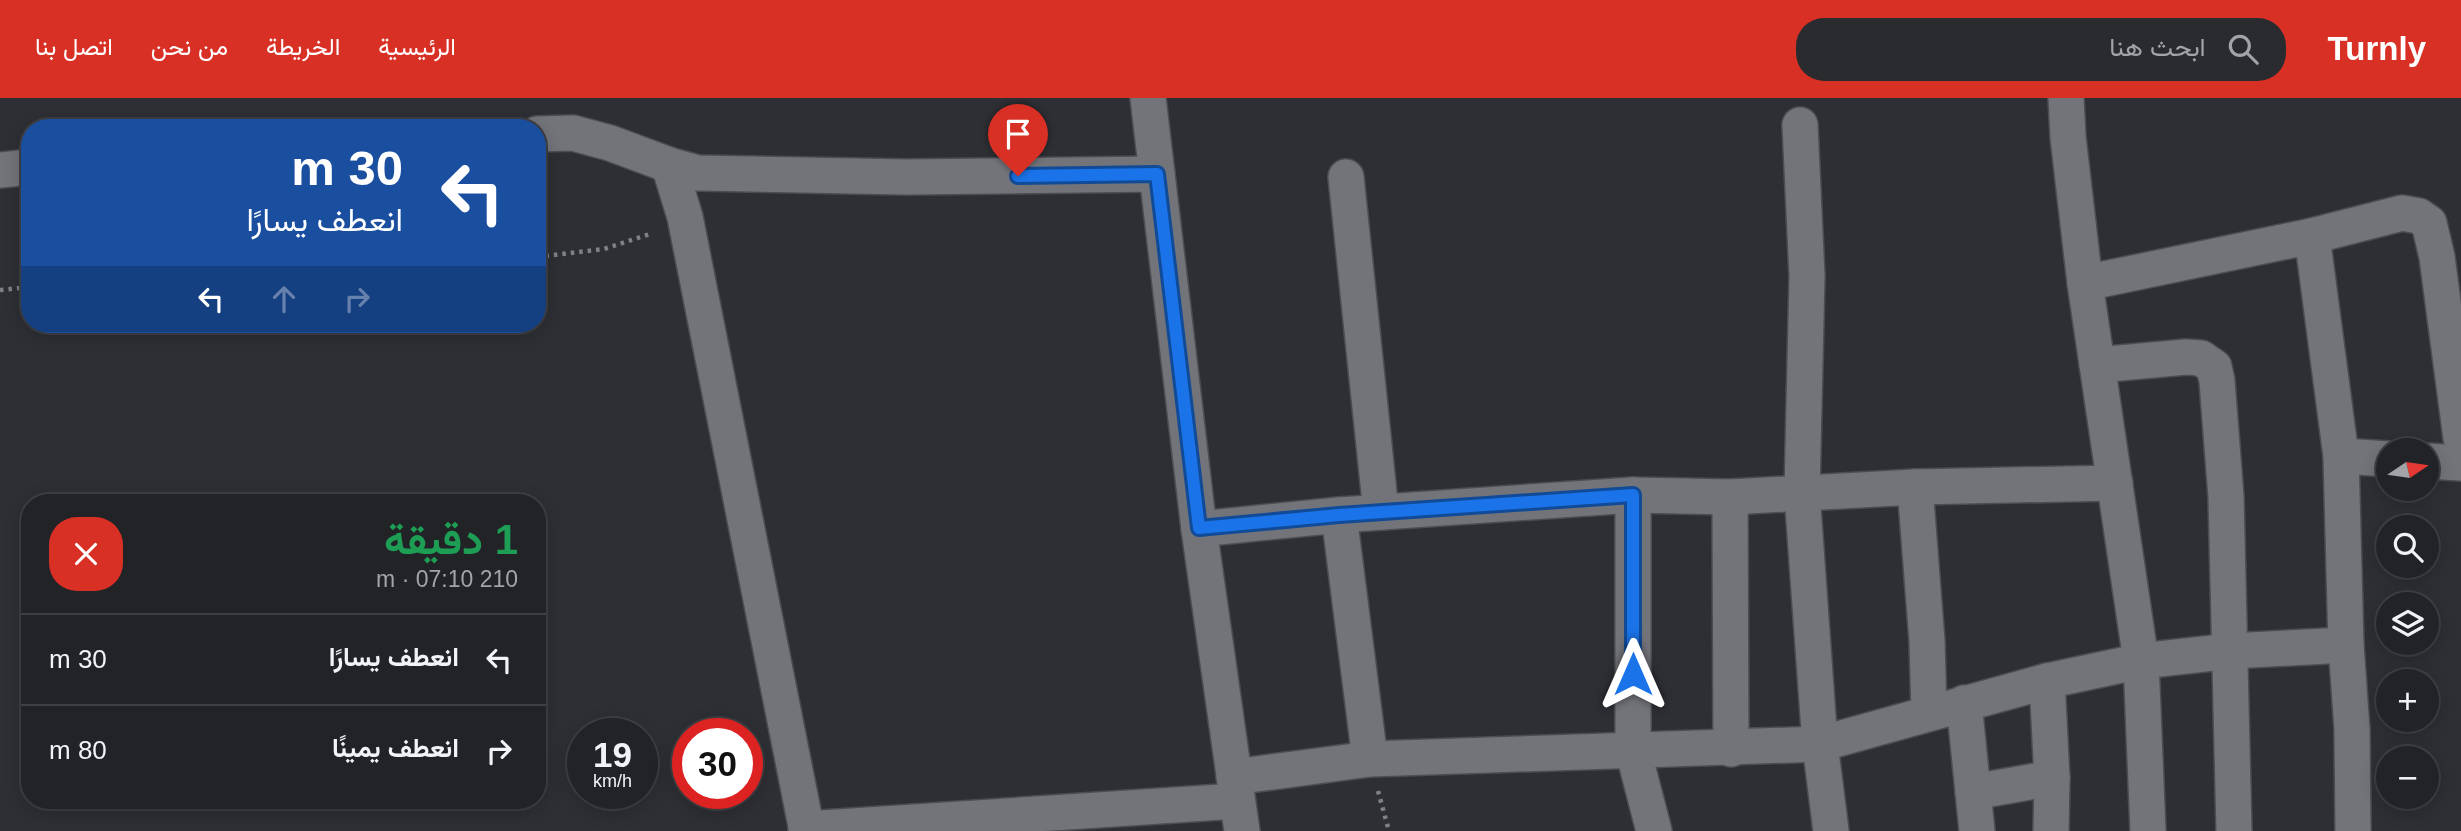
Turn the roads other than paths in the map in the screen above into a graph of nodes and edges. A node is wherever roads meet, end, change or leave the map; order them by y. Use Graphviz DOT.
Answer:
graph roads {
  1 [pos="1148,98"];
  2 [pos="2066,98"];
  3 [pos="1800,125"];
  4 [pos="546,134"];
  5 [pos="669,166"];
  6 [pos="21,168"];
  7 [pos="0,170"];
  8 [pos="1157,174"];
  9 [pos="1346,177"];
  10 [pos="2312,236"];
  11 [pos="2085,283"];
  12 [pos="2097,365"];
  13 [pos="2461,438"];
  14 [pos="2341,456"];
  15 [pos="2376,457"];
  16 [pos="2440,462"];
  17 [pos="2461,463"];
  18 [pos="2115,483"];
  19 [pos="1915,487"];
  20 [pos="1802,493"];
  21 [pos="1633,495"];
  22 [pos="1730,497"];
  23 [pos="1381,512"];
  24 [pos="1339,515"];
  25 [pos="1199,528"];
  26 [pos="2346,645"];
  27 [pos="2231,652"];
  28 [pos="2141,662"];
  29 [pos="2047,681"];
  30 [pos="1964,703"];
  31 [pos="1929,712"];
  32 [pos="1820,744"];
  33 [pos="1731,748"];
  34 [pos="1633,750"];
  35 [pos="1370,759"];
  36 [pos="2052,778"];
  37 [pos="1973,792"];
  38 [pos="1238,803"];
  39 [pos="1050,822"];
  40 [pos="806,830"];
  41 [pos="1654,831"];
  42 [pos="1831,831"];
  43 [pos="1976,831"];
  44 [pos="2051,831"];
  45 [pos="2148,831"];
  46 [pos="2234,831"];
  47 [pos="2353,831"];
  1 -- 8 [label="street"];
  2 -- 11 [label="street"];
  3 -- 20 [label="street"];
  4 -- 5 [label="street"];
  5 -- 8 [label="street"];
  5 -- 40 [label="street"];
  6 -- 7 [label="street"];
  8 -- 25 [label="street"];
  9 -- 23 [label="street"];
  10 -- 11 [label="street"];
  10 -- 13 [label="street"];
  10 -- 14 [label="street"];
  11 -- 12 [label="street"];
  12 -- 18 [label="street"];
  12 -- 27 [label="street"];
  14 -- 15 [label="street"];
  14 -- 26 [label="street"];
  16 -- 17 [label="street"];
  18 -- 19 [label="street"];
  18 -- 28 [label="street"];
  19 -- 20 [label="street"];
  19 -- 31 [label="street"];
  20 -- 22 [label="street"];
  20 -- 32 [label="street"];
  21 -- 22 [label="street"];
  21 -- 23 [label="street"];
  21 -- 34 [label="street"];
  22 -- 33 [label="street"];
  23 -- 24 [label="street"];
  24 -- 25 [label="street"];
  24 -- 35 [label="street"];
  25 -- 38 [label="street"];
  26 -- 27 [label="street"];
  26 -- 47 [label="street"];
  27 -- 28 [label="street"];
  27 -- 46 [label="street"];
  28 -- 29 [label="street"];
  28 -- 45 [label="street"];
  29 -- 30 [label="street"];
  29 -- 36 [label="street"];
  30 -- 31 [label="street"];
  30 -- 37 [label="street"];
  31 -- 32 [label="street"];
  32 -- 33 [label="street"];
  32 -- 42 [label="street"];
  33 -- 34 [label="street"];
  34 -- 35 [label="street"];
  34 -- 41 [label="street"];
  35 -- 38 [label="street"];
  36 -- 37 [label="street"];
  36 -- 44 [label="street"];
  37 -- 43 [label="street"];
  38 -- 39 [label="street"];
  39 -- 40 [label="street"];
}
